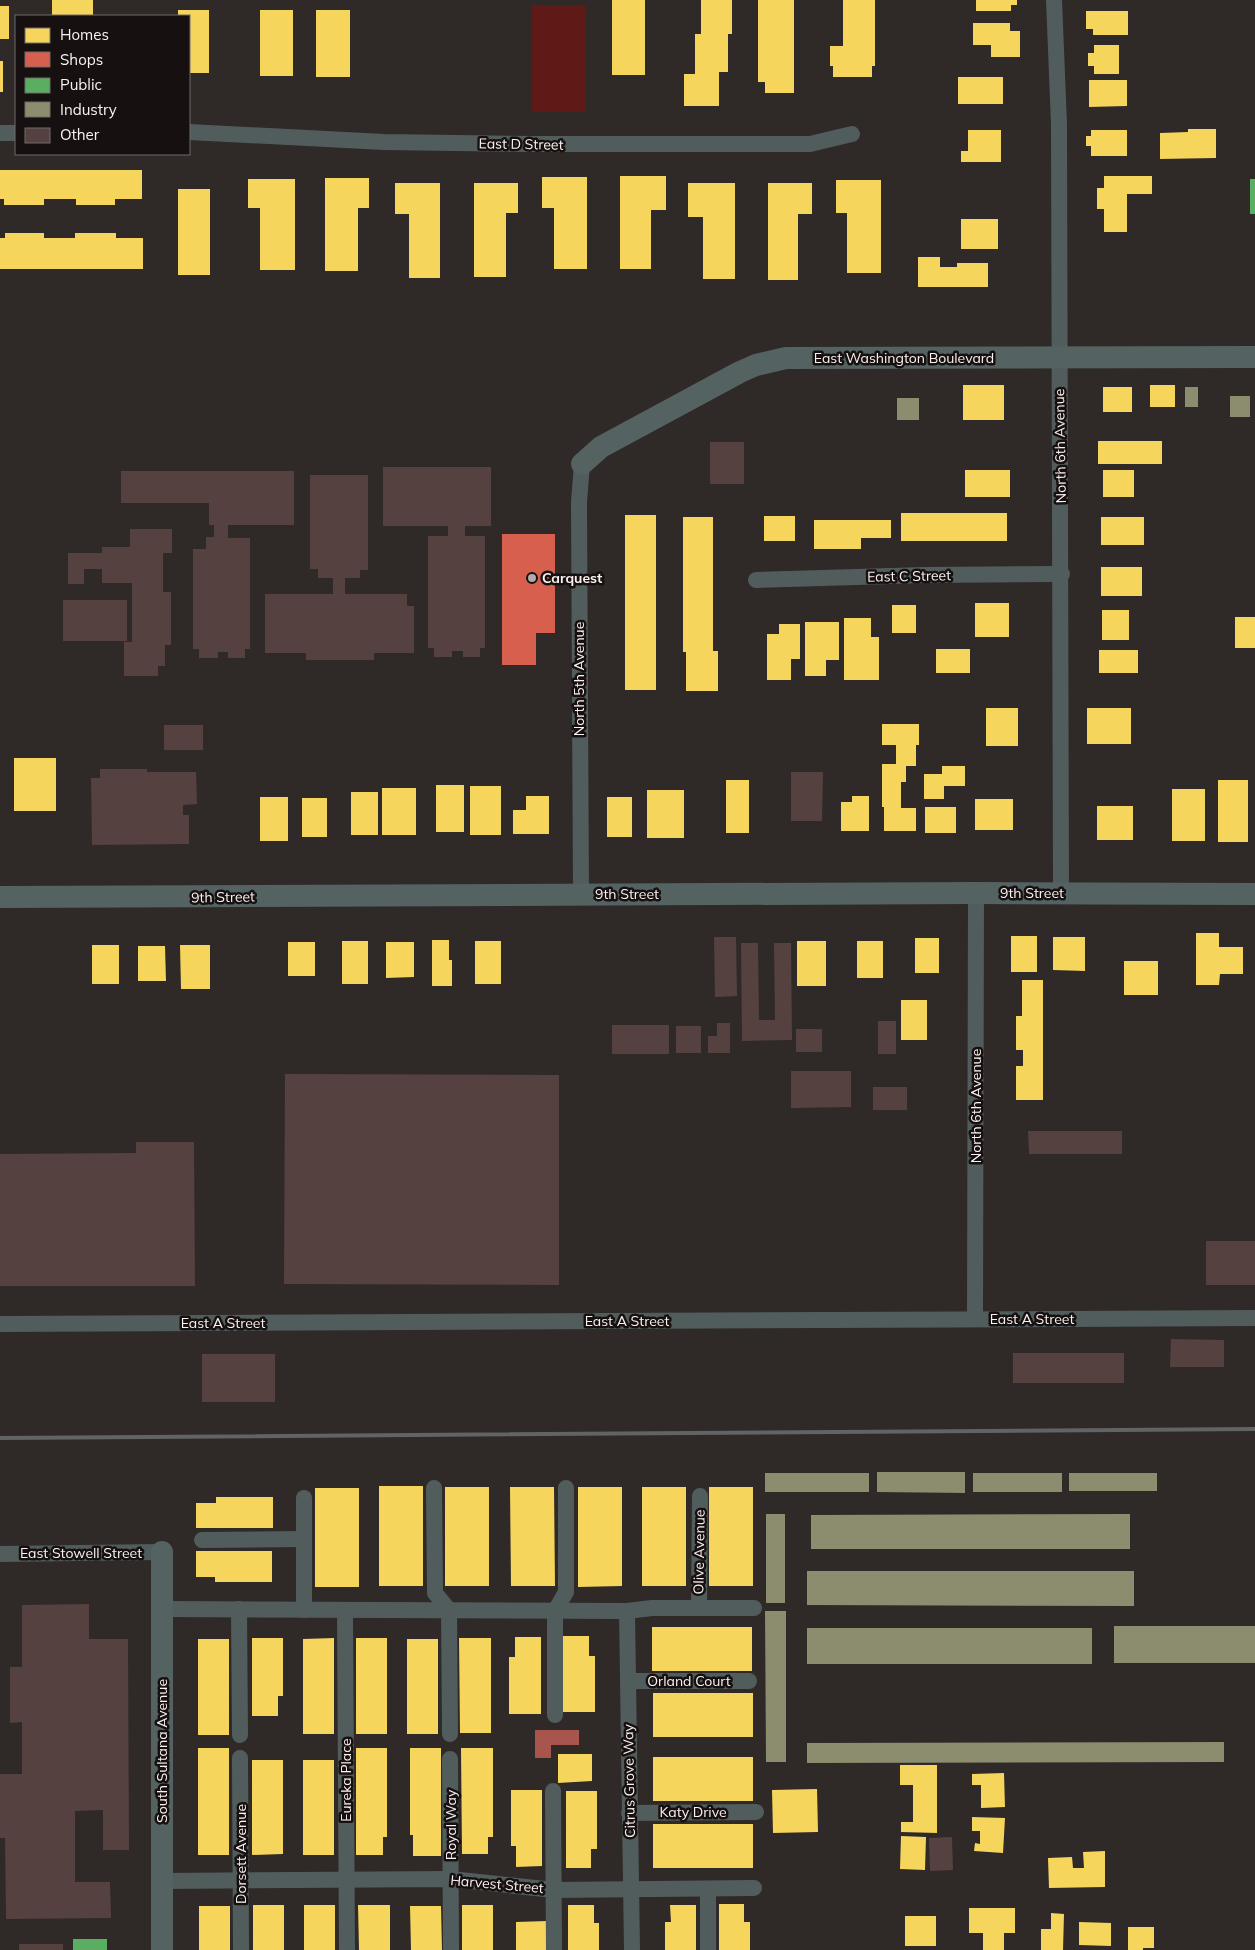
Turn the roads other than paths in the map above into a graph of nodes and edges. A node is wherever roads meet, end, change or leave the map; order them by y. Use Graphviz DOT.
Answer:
graph roads {
  1 [pos="1054,0"];
  2 [pos="0,132"];
  3 [pos="15,132"];
  4 [pos="190,132"];
  5 [pos="852,134"];
  6 [pos="1059,357"];
  7 [pos="1255,358"];
  8 [pos="582,464"];
  9 [pos="1062,574"];
  10 [pos="756,580"];
  11 [pos="976,893"];
  12 [pos="1061,893"];
  13 [pos="581,894"];
  14 [pos="1255,894"];
  15 [pos="0,898"];
  16 [pos="1255,1318"];
  17 [pos="975,1319"];
  18 [pos="0,1324"];
  19 [pos="434,1488"];
  20 [pos="566,1488"];
  21 [pos="700,1496"];
  22 [pos="304,1498"];
  23 [pos="304,1539"];
  24 [pos="202,1540"];
  25 [pos="162,1552"];
  26 [pos="0,1554"];
  27 [pos="699,1608"];
  28 [pos="754,1608"];
  29 [pos="162,1609"];
  30 [pos="239,1609"];
  31 [pos="304,1610"];
  32 [pos="345,1610"];
  33 [pos="449,1610"];
  34 [pos="556,1611"];
  35 [pos="626,1611"];
  36 [pos="628,1681"];
  37 [pos="749,1681"];
  38 [pos="555,1714"];
  39 [pos="450,1734"];
  40 [pos="240,1735"];
  41 [pos="240,1758"];
  42 [pos="450,1759"];
  43 [pos="553,1791"];
  44 [pos="756,1812"];
  45 [pos="629,1813"];
  46 [pos="451,1879"];
  47 [pos="162,1881"];
  48 [pos="241,1881"];
  49 [pos="346,1881"];
  50 [pos="708,1888"];
  51 [pos="754,1888"];
  52 [pos="632,1889"];
  53 [pos="554,1890"];
  54 [pos="162,1950"];
  55 [pos="241,1950"];
  56 [pos="347,1950"];
  57 [pos="451,1950"];
  58 [pos="554,1950"];
  59 [pos="632,1950"];
  60 [pos="708,1950"];
  1 -- 6 [label="street, North 6th Avenue"];
  2 -- 3 [label="street"];
  4 -- 5 [label="street, East D Street"];
  6 -- 7 [label="street, East Washington Boulevard"];
  6 -- 8 [label="street, East Washington Boulevard"];
  6 -- 9 [label="street, North 6th Avenue"];
  8 -- 13 [label="street, North 5th Avenue"];
  9 -- 10 [label="street, East C Street"];
  9 -- 12 [label="street, North 6th Avenue"];
  11 -- 12 [label="street, 9th Street"];
  11 -- 13 [label="street, 9th Street"];
  11 -- 17 [label="street, North 6th Avenue"];
  12 -- 14 [label="street, 9th Street"];
  13 -- 15 [label="street, 9th Street"];
  16 -- 17 [label="street, East A Street"];
  17 -- 18 [label="street, East A Street"];
  19 -- 33 [label="street"];
  20 -- 34 [label="street"];
  21 -- 27 [label="street, Olive Avenue"];
  22 -- 23 [label="street"];
  23 -- 24 [label="street"];
  23 -- 31 [label="street"];
  25 -- 26 [label="street, East Stowell Street"];
  25 -- 29 [label="street, South Sultana Avenue"];
  27 -- 28 [label="street"];
  27 -- 35 [label="street"];
  29 -- 30 [label="street"];
  29 -- 47 [label="street, South Sultana Avenue"];
  30 -- 31 [label="street"];
  30 -- 40 [label="street"];
  31 -- 32 [label="street"];
  32 -- 33 [label="street"];
  32 -- 49 [label="street, Eureka Place"];
  33 -- 34 [label="street"];
  33 -- 39 [label="street"];
  34 -- 35 [label="street"];
  34 -- 38 [label="street"];
  35 -- 36 [label="street, Citrus Grove Way"];
  36 -- 37 [label="street, Orland Court"];
  36 -- 45 [label="street, Citrus Grove Way"];
  41 -- 48 [label="street, Dorsett Avenue"];
  42 -- 46 [label="street, Royal Way"];
  43 -- 53 [label="street"];
  44 -- 45 [label="street, Katy Drive"];
  45 -- 52 [label="street, Citrus Grove Way"];
  46 -- 49 [label="street, Harvest Street"];
  46 -- 53 [label="street, Harvest Street"];
  46 -- 57 [label="street, Royal Way"];
  47 -- 48 [label="street, Harvest Street"];
  47 -- 54 [label="street, South Sultana Avenue"];
  48 -- 49 [label="street, Harvest Street"];
  48 -- 55 [label="street, Dorsett Avenue"];
  49 -- 56 [label="street, Eureka Place"];
  50 -- 51 [label="street, Harvest Street"];
  50 -- 52 [label="street, Harvest Street"];
  50 -- 60 [label="street"];
  52 -- 53 [label="street, Harvest Street"];
  52 -- 59 [label="street, Citrus Grove Way"];
  53 -- 58 [label="street"];
}
